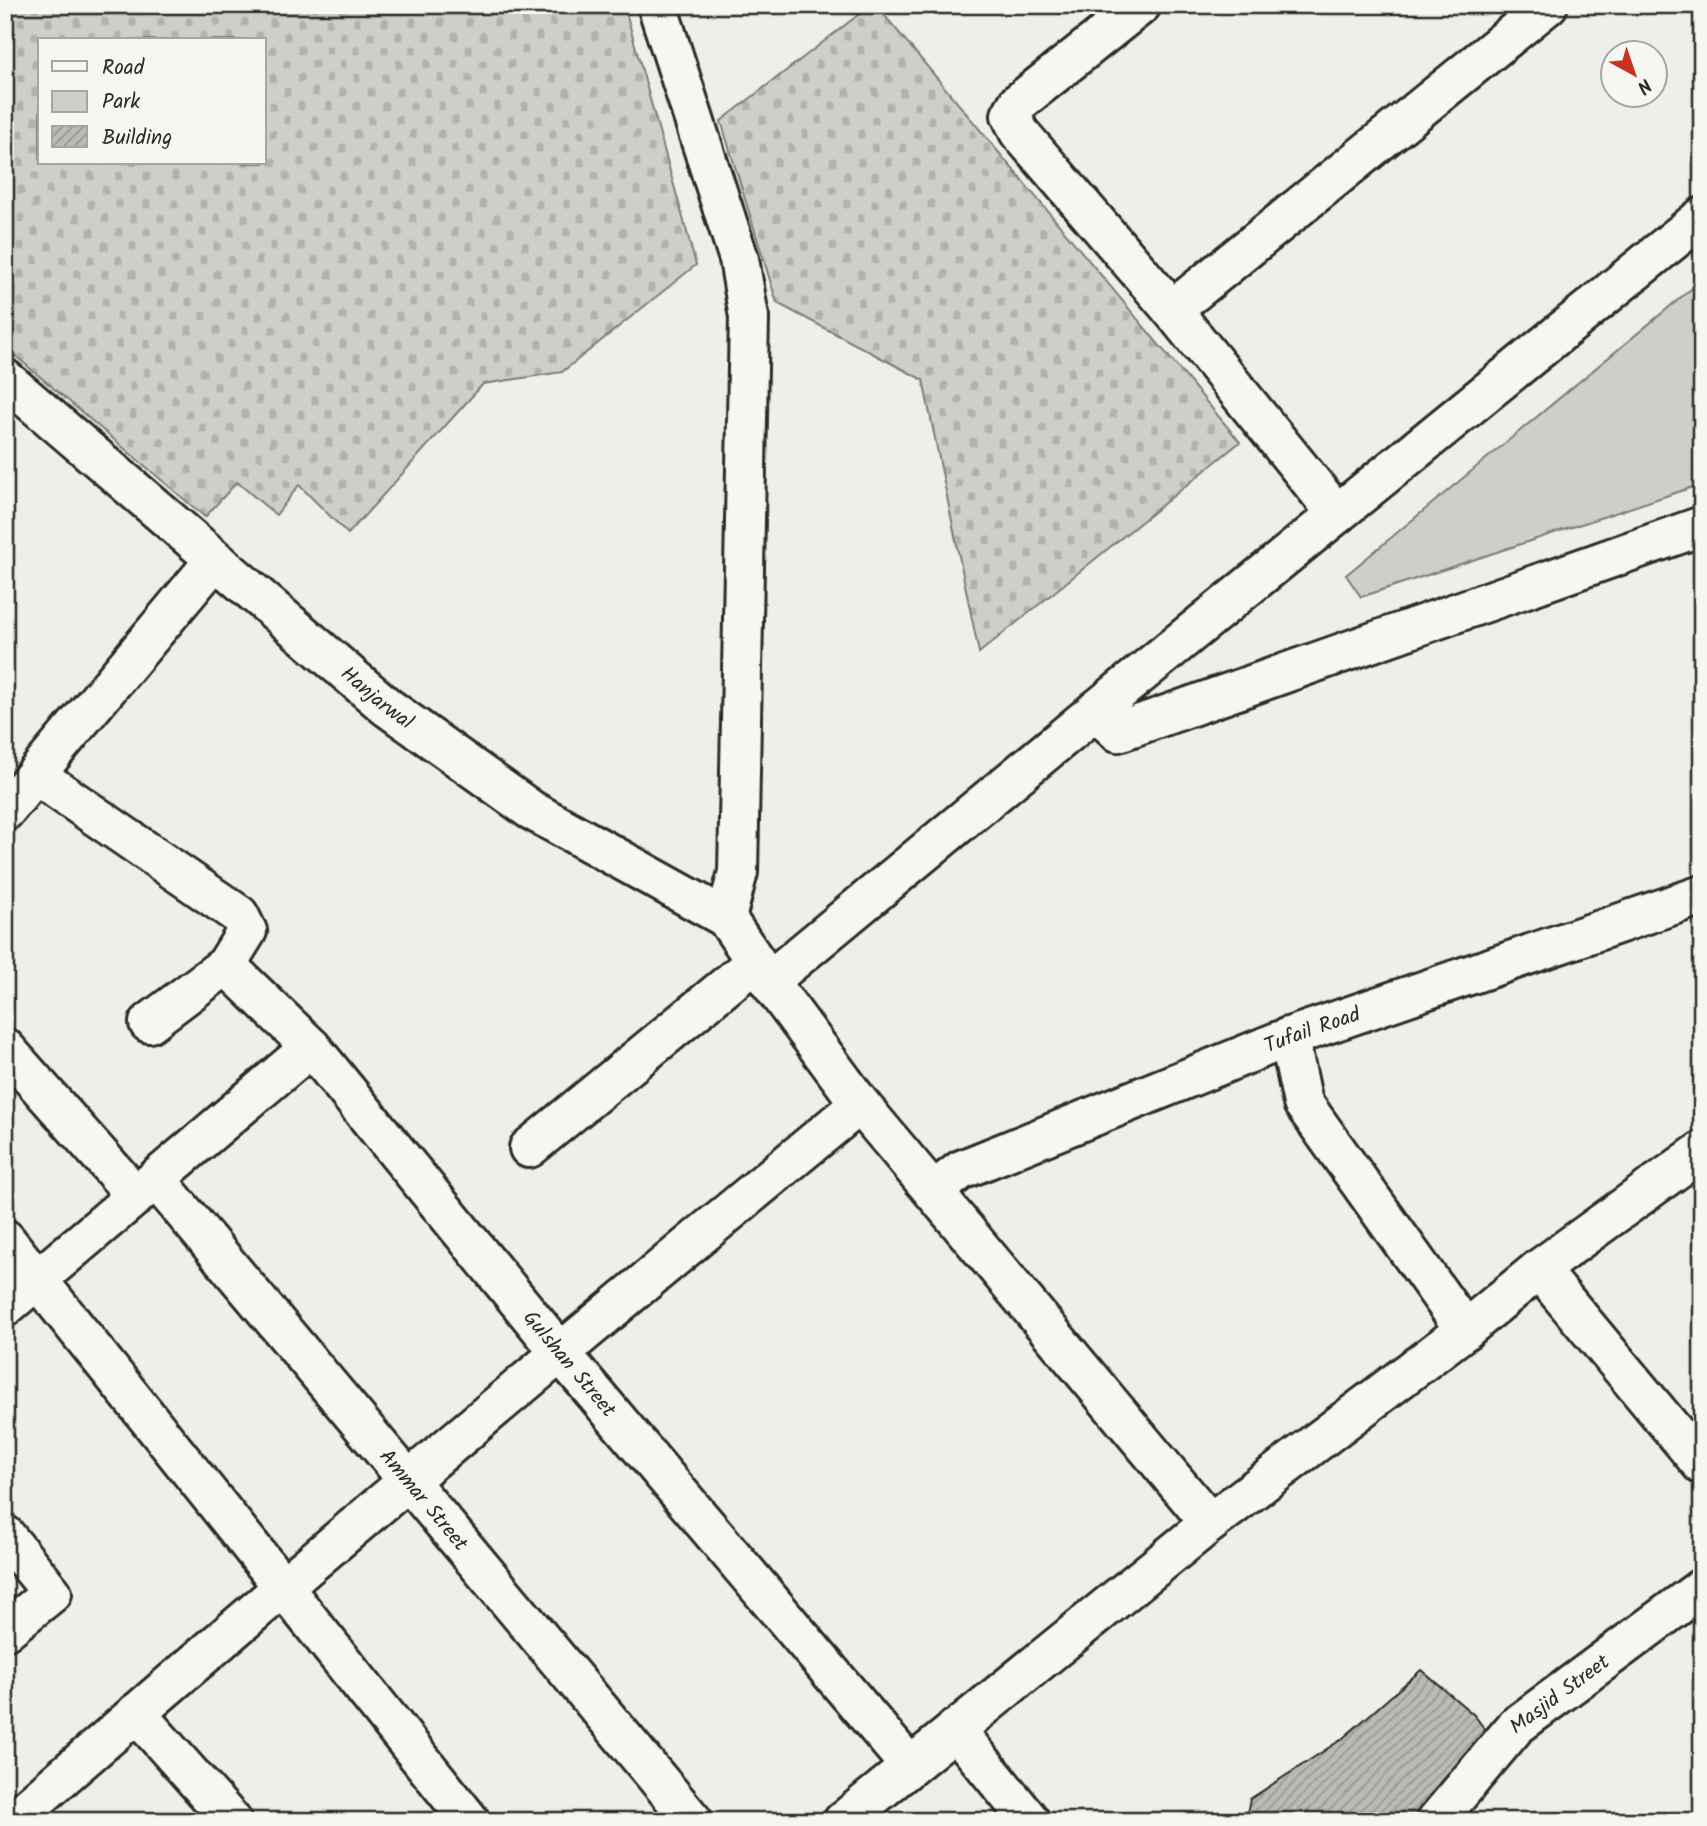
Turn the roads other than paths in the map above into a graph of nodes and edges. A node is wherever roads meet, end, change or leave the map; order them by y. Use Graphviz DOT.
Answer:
graph roads {
  1 [pos="657,5"];
  2 [pos="1141,5"];
  3 [pos="1548,5"];
  4 [pos="1702,217"];
  5 [pos="1172,310"];
  6 [pos="5,379"];
  7 [pos="1337,514"];
  8 [pos="1702,526"];
  9 [pos="214,561"];
  10 [pos="1094,711"];
  11 [pos="36,775"];
  12 [pos="5,811"];
  13 [pos="1702,895"];
  14 [pos="726,918"];
  15 [pos="226,965"];
  16 [pos="762,972"];
  17 [pos="149,1023"];
  18 [pos="1289,1037"];
  19 [pos="312,1047"];
  20 [pos="5,1048"];
  21 [pos="860,1104"];
  22 [pos="529,1148"];
  23 [pos="1702,1151"];
  24 [pos="146,1188"];
  25 [pos="935,1190"];
  26 [pos="5,1239"];
  27 [pos="1539,1269"];
  28 [pos="38,1279"];
  29 [pos="5,1307"];
  30 [pos="1465,1330"];
  31 [pos="559,1351"];
  32 [pos="1702,1465"];
  33 [pos="409,1480"];
  34 [pos="1210,1523"];
  35 [pos="5,1535"];
  36 [pos="281,1586"];
  37 [pos="1702,1588"];
  38 [pos="5,1631"];
  39 [pos="136,1713"];
  40 [pos="955,1729"];
  41 [pos="909,1765"];
  42 [pos="12,1821"];
  43 [pos="232,1821"];
  44 [pos="470,1821"];
  45 [pos="692,1821"];
  46 [pos="843,1821"];
  47 [pos="1030,1821"];
  48 [pos="1436,1821"];
  1 -- 14 [label="street"];
  2 -- 5 [label="street"];
  3 -- 5 [label="street"];
  4 -- 7 [label="street"];
  5 -- 7 [label="street"];
  6 -- 9 [label="street, Hanjarwal"];
  7 -- 10 [label="street"];
  8 -- 10 [label="street"];
  9 -- 11 [label="street"];
  9 -- 14 [label="street, Hanjarwal"];
  10 -- 16 [label="street"];
  11 -- 12 [label="street"];
  11 -- 15 [label="street"];
  13 -- 18 [label="street, Tufail Road"];
  14 -- 16 [label="street, Hanjarwal"];
  15 -- 17 [label="street"];
  15 -- 19 [label="street, Gulshan Street"];
  16 -- 21 [label="street, Hanjarwal"];
  16 -- 22 [label="street"];
  18 -- 25 [label="street, Tufail Road"];
  18 -- 30 [label="street"];
  19 -- 24 [label="street"];
  19 -- 31 [label="street, Gulshan Street"];
  20 -- 24 [label="street, Ammar Street"];
  21 -- 25 [label="street, Hanjarwal"];
  21 -- 31 [label="street"];
  23 -- 27 [label="street"];
  24 -- 28 [label="street"];
  24 -- 33 [label="street, Ammar Street"];
  25 -- 34 [label="street, Hanjarwal"];
  26 -- 28 [label="street"];
  27 -- 30 [label="street"];
  27 -- 32 [label="street"];
  28 -- 29 [label="street"];
  28 -- 36 [label="street"];
  30 -- 34 [label="street"];
  31 -- 33 [label="street"];
  31 -- 41 [label="street, Gulshan Street"];
  33 -- 36 [label="street"];
  33 -- 45 [label="street, Ammar Street"];
  34 -- 40 [label="street"];
  35 -- 38 [label="street"];
  36 -- 39 [label="street"];
  36 -- 44 [label="street"];
  37 -- 48 [label="street, Masjid Street"];
  39 -- 42 [label="street"];
  39 -- 43 [label="street"];
  40 -- 41 [label="street"];
  40 -- 47 [label="street"];
  41 -- 46 [label="street"];
}
